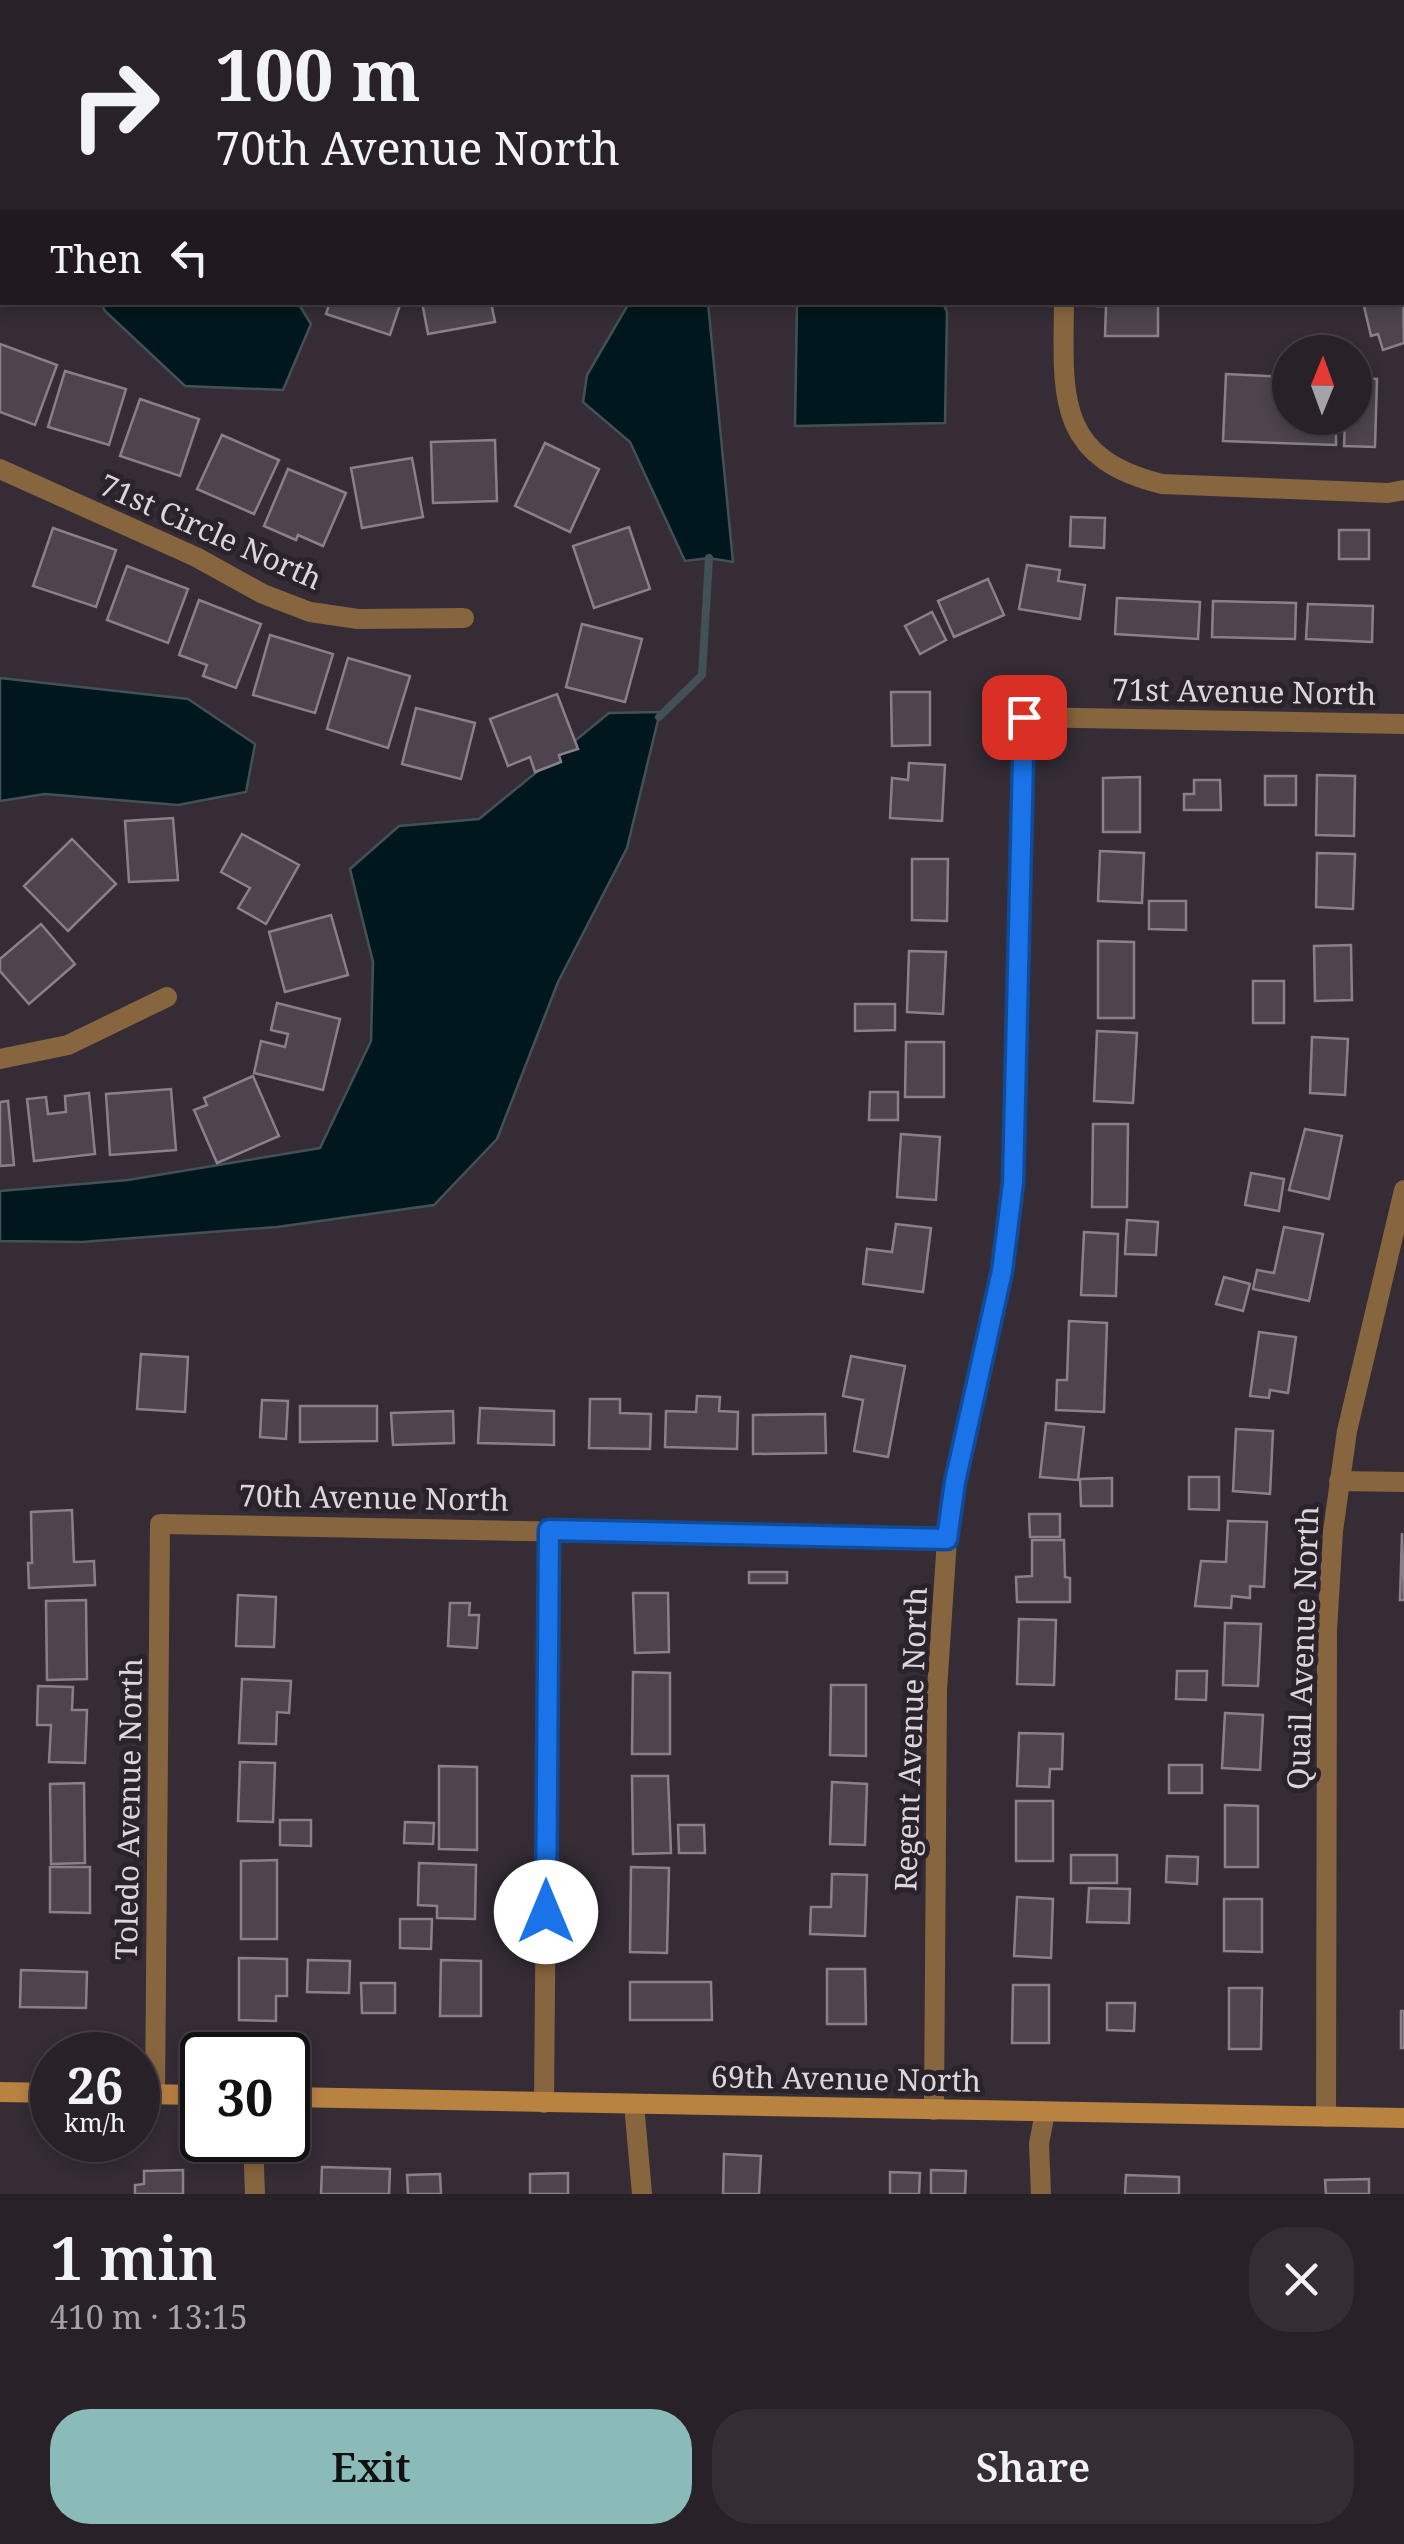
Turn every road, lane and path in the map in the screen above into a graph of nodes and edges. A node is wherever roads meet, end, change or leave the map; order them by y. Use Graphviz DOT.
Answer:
graph roads {
  1 [pos="1064,305"];
  2 [pos="0,468"];
  3 [pos="1404,490"];
  4 [pos="464,618"];
  5 [pos="1024,717"];
  6 [pos="1404,724"];
  7 [pos="167,997"];
  8 [pos="0,1060"];
  9 [pos="1404,1190"];
  10 [pos="1339,1482"];
  11 [pos="1404,1482"];
  12 [pos="160,1524"];
  13 [pos="549,1530"];
  14 [pos="947,1539"];
  15 [pos="148,2032"];
  16 [pos="0,2092"];
  17 [pos="30,2092"];
  18 [pos="310,2098"];
  19 [pos="544,2103"];
  20 [pos="634,2104"];
  21 [pos="934,2110"];
  22 [pos="1045,2112"];
  23 [pos="1326,2116"];
  24 [pos="1404,2118"];
  25 [pos="254,2162"];
  26 [pos="255,2194"];
  27 [pos="642,2194"];
  28 [pos="1042,2194"];
  1 -- 3 [label="street"];
  2 -- 4 [label="street, 71st Circle North"];
  5 -- 6 [label="street, 71st Avenue North"];
  5 -- 14 [label="street, Regent Avenue North"];
  7 -- 8 [label="street"];
  9 -- 10 [label="street, Quail Avenue North"];
  10 -- 11 [label="street"];
  10 -- 23 [label="street, Quail Avenue North"];
  12 -- 13 [label="street, 70th Avenue North"];
  12 -- 15 [label="street, Toledo Avenue North"];
  13 -- 14 [label="street, 70th Avenue North"];
  13 -- 19 [label="street"];
  14 -- 21 [label="street, Regent Avenue North"];
  16 -- 17 [label="street"];
  18 -- 19 [label="street, 69th Avenue North"];
  19 -- 20 [label="street, 69th Avenue North"];
  20 -- 21 [label="street, 69th Avenue North"];
  20 -- 27 [label="street"];
  21 -- 22 [label="street, 69th Avenue North"];
  22 -- 23 [label="street, 69th Avenue North"];
  22 -- 28 [label="street"];
  23 -- 24 [label="street, 69th Avenue North"];
  25 -- 26 [label="street"];
}
